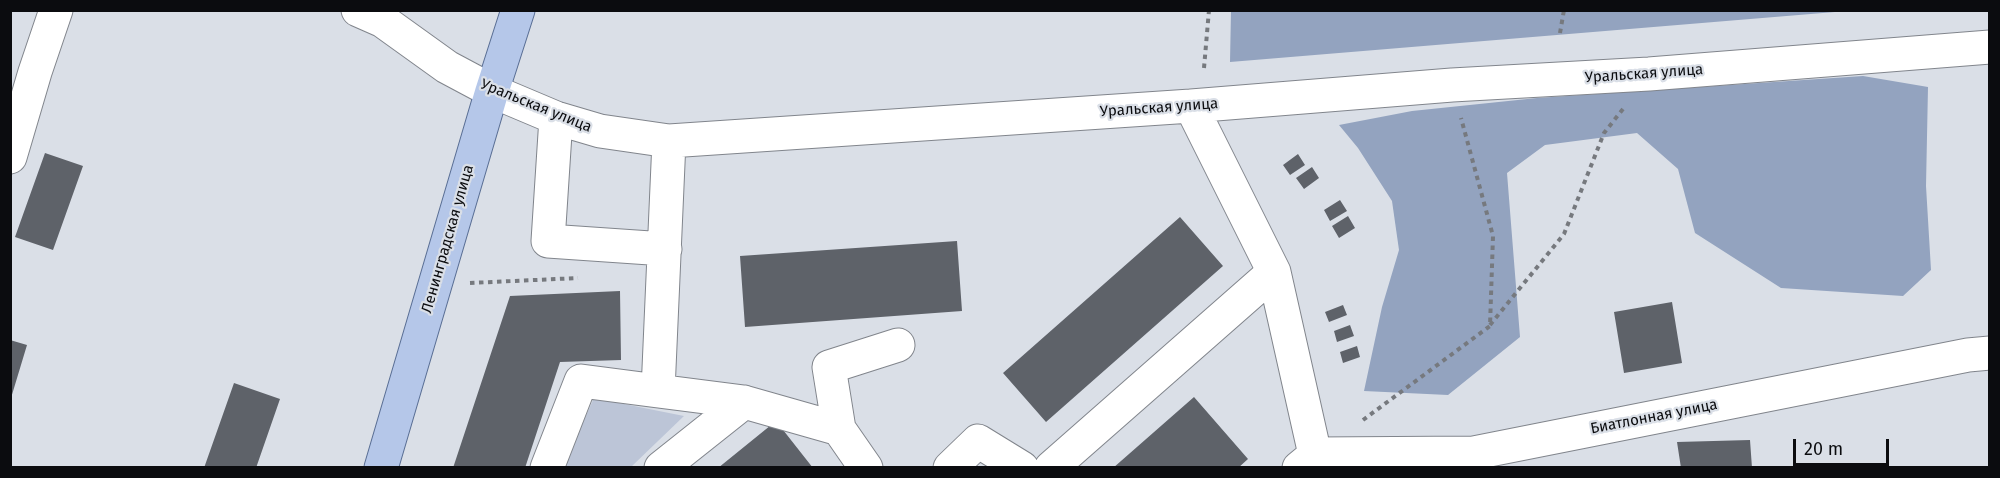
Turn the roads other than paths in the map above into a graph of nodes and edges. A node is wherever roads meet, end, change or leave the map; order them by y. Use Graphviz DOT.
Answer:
graph roads {
  1 [pos="56,10"];
  2 [pos="358,10"];
  3 [pos="518,10"];
  4 [pos="1989,47"];
  5 [pos="23,68"];
  6 [pos="492,91"];
  7 [pos="1191,106"];
  8 [pos="556,118"];
  9 [pos="669,141"];
  10 [pos="10,157"];
  11 [pos="665,249"];
  12 [pos="1274,272"];
  13 [pos="898,345"];
  14 [pos="1989,353"];
  15 [pos="658,391"];
  16 [pos="744,402"];
  17 [pos="838,429"];
  18 [pos="1311,463"];
  19 [pos="381,468"];
  20 [pos="547,468"];
  21 [pos="661,468"];
  22 [pos="866,468"];
  23 [pos="951,468"];
  24 [pos="1022,468"];
  25 [pos="1052,468"];
  1 -- 5 [label="street"];
  2 -- 6 [label="street, Уральская улица"];
  3 -- 6 [label="main road, Ленинградская улица"];
  4 -- 7 [label="street, Уральская улица"];
  5 -- 10 [label="street"];
  6 -- 8 [label="street, Уральская улица"];
  6 -- 19 [label="main road, Ленинградская улица"];
  7 -- 9 [label="street, Уральская улица"];
  7 -- 12 [label="street"];
  8 -- 9 [label="street, Уральская улица"];
  8 -- 11 [label="street"];
  9 -- 11 [label="street"];
  11 -- 15 [label="street"];
  12 -- 18 [label="street"];
  12 -- 25 [label="street"];
  13 -- 17 [label="street"];
  14 -- 18 [label="street, Биатлонная улица"];
  15 -- 16 [label="street"];
  15 -- 20 [label="street"];
  16 -- 17 [label="street"];
  16 -- 21 [label="street"];
  17 -- 22 [label="street"];
  23 -- 24 [label="street"];
}
